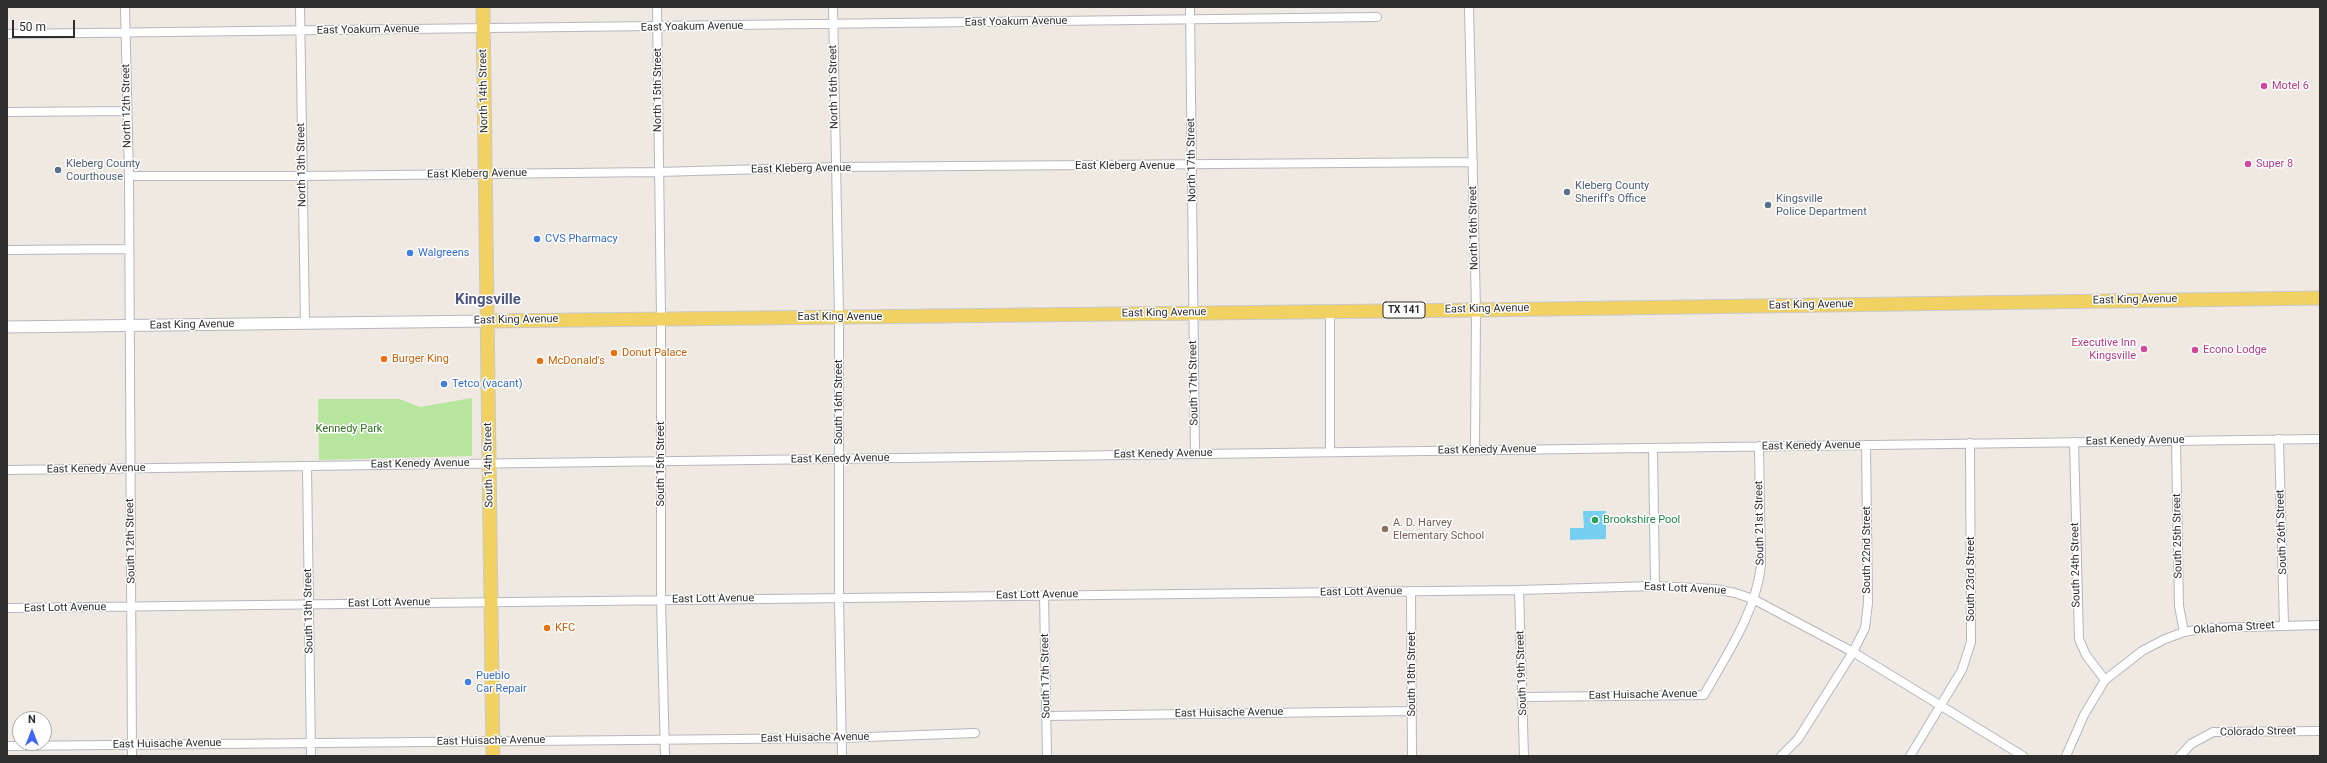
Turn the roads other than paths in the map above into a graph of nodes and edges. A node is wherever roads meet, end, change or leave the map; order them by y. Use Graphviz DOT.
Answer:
graph roads {
  1 [pos="125,7"];
  2 [pos="300,7"];
  3 [pos="483,7"];
  4 [pos="658,7"];
  5 [pos="832,7"];
  6 [pos="1190,7"];
  7 [pos="1469,7"];
  8 [pos="1377,17"];
  9 [pos="1190,19"];
  10 [pos="833,25"];
  11 [pos="658,27"];
  12 [pos="483,29"];
  13 [pos="300,31"];
  14 [pos="126,32"];
  15 [pos="7,34"];
  16 [pos="127,111"];
  17 [pos="7,112"];
  18 [pos="1472,162"];
  19 [pos="1193,166"];
  20 [pos="836,167"];
  21 [pos="658,172"];
  22 [pos="485,174"];
  23 [pos="129,176"];
  24 [pos="302,176"];
  25 [pos="129,249"];
  26 [pos="7,250"];
  27 [pos="2320,298"];
  28 [pos="1476,310"];
  29 [pos="1330,311"];
  30 [pos="1193,312"];
  31 [pos="661,317"];
  32 [pos="839,317"];
  33 [pos="487,321"];
  34 [pos="305,323"];
  35 [pos="129,325"];
  36 [pos="7,327"];
  37 [pos="2279,439"];
  38 [pos="2320,439"];
  39 [pos="2176,441"];
  40 [pos="2074,442"];
  41 [pos="1970,443"];
  42 [pos="1866,445"];
  43 [pos="1759,446"];
  44 [pos="1653,448"];
  45 [pos="1475,450"];
  46 [pos="1330,452"];
  47 [pos="1195,454"];
  48 [pos="839,459"];
  49 [pos="661,461"];
  50 [pos="489,463"];
  51 [pos="307,466"];
  52 [pos="130,468"];
  53 [pos="7,470"];
  54 [pos="1655,586"];
  55 [pos="1519,590"];
  56 [pos="1411,591"];
  57 [pos="1044,595"];
  58 [pos="839,597"];
  59 [pos="1753,599"];
  60 [pos="661,600"];
  61 [pos="491,602"];
  62 [pos="309,604"];
  63 [pos="132,607"];
  64 [pos="7,608"];
  65 [pos="2284,625"];
  66 [pos="2320,625"];
  67 [pos="2184,632"];
  68 [pos="1852,652"];
  69 [pos="2105,680"];
  70 [pos="1523,697"];
  71 [pos="1939,707"];
  72 [pos="1412,711"];
  73 [pos="1046,716"];
  74 [pos="2320,731"];
  75 [pos="975,733"];
  76 [pos="842,738"];
  77 [pos="665,739"];
  78 [pos="492,741"];
  79 [pos="311,742"];
  80 [pos="132,745"];
  81 [pos="7,746"];
  82 [pos="132,756"];
  83 [pos="311,756"];
  84 [pos="493,756"];
  85 [pos="665,756"];
  86 [pos="842,756"];
  87 [pos="1047,756"];
  88 [pos="1412,756"];
  89 [pos="1524,756"];
  90 [pos="1780,756"];
  91 [pos="1910,756"];
  92 [pos="2023,756"];
  93 [pos="2066,756"];
  94 [pos="2180,756"];
  1 -- 14 [label="street, North 12th Street"];
  2 -- 13 [label="street, North 13th Street"];
  3 -- 12 [label="main road, North 14th Street"];
  4 -- 11 [label="street, North 15th Street"];
  5 -- 10 [label="street, North 16th Street"];
  6 -- 9 [label="street, North 17th Street"];
  7 -- 18 [label="street, North 16th Street"];
  8 -- 9 [label="street, East Yoakum Avenue"];
  9 -- 10 [label="street, East Yoakum Avenue"];
  9 -- 19 [label="street, North 17th Street"];
  10 -- 11 [label="street, East Yoakum Avenue"];
  10 -- 20 [label="street, North 16th Street"];
  11 -- 12 [label="street, East Yoakum Avenue"];
  11 -- 21 [label="street, North 15th Street"];
  12 -- 13 [label="street, East Yoakum Avenue"];
  12 -- 22 [label="main road, North 14th Street"];
  13 -- 14 [label="street, East Yoakum Avenue"];
  13 -- 24 [label="street, North 13th Street"];
  14 -- 15 [label="street, East Yoakum Avenue"];
  14 -- 16 [label="street, North 12th Street"];
  16 -- 17 [label="street"];
  16 -- 23 [label="street, North 12th Street"];
  18 -- 19 [label="street, East Kleberg Avenue"];
  18 -- 28 [label="street, North 16th Street"];
  19 -- 20 [label="street, East Kleberg Avenue"];
  19 -- 30 [label="street, North 17th Street"];
  20 -- 21 [label="street, East Kleberg Avenue"];
  20 -- 32 [label="street, South 16th Street"];
  21 -- 22 [label="street, East Kleberg Avenue"];
  21 -- 31 [label="street, South 15th Street"];
  22 -- 24 [label="street, East Kleberg Avenue"];
  22 -- 33 [label="main road, South 14th Street"];
  23 -- 24 [label="street, East Kleberg Avenue"];
  23 -- 25 [label="street, North 12th Street"];
  24 -- 34 [label="street, North 13th Street"];
  25 -- 26 [label="street"];
  25 -- 35 [label="street, North 12th Street"];
  27 -- 28 [label="main road, East King Avenue / TX 141"];
  28 -- 29 [label="main road, East King Avenue / TX 141"];
  28 -- 45 [label="street, North 16th Street"];
  29 -- 30 [label="main road, East King Avenue / TX 141"];
  29 -- 46 [label="street"];
  30 -- 32 [label="main road, East King Avenue / TX 141"];
  30 -- 47 [label="street, South 17th Street"];
  31 -- 32 [label="main road, East King Avenue / TX 141"];
  31 -- 33 [label="main road, East King Avenue / TX 141"];
  31 -- 49 [label="street, South 15th Street"];
  32 -- 48 [label="street, South 16th Street"];
  33 -- 34 [label="main road, East King Avenue / TX 141"];
  33 -- 50 [label="main road, South 14th Street"];
  34 -- 35 [label="main road, East King Avenue / TX 141"];
  35 -- 36 [label="main road, East King Avenue / TX 141"];
  35 -- 52 [label="street, South 12th Street"];
  37 -- 38 [label="street, East Kenedy Avenue"];
  37 -- 39 [label="street, East Kenedy Avenue"];
  37 -- 65 [label="street, South 26th Street"];
  39 -- 40 [label="street, East Kenedy Avenue"];
  39 -- 67 [label="street, South 25th Street"];
  40 -- 41 [label="street, East Kenedy Avenue"];
  40 -- 69 [label="street, South 24th Street"];
  41 -- 42 [label="street, East Kenedy Avenue"];
  41 -- 71 [label="street, South 23rd Street"];
  42 -- 43 [label="street, East Kenedy Avenue"];
  42 -- 68 [label="street, South 22nd Street"];
  43 -- 44 [label="street, East Kenedy Avenue"];
  43 -- 59 [label="street, South 21st Street"];
  44 -- 45 [label="street, East Kenedy Avenue"];
  44 -- 54 [label="street"];
  45 -- 46 [label="street, East Kenedy Avenue"];
  46 -- 47 [label="street, East Kenedy Avenue"];
  47 -- 48 [label="street, East Kenedy Avenue"];
  48 -- 49 [label="street, East Kenedy Avenue"];
  48 -- 58 [label="street, South 16th Street"];
  49 -- 50 [label="street, East Kenedy Avenue"];
  49 -- 60 [label="street, South 15th Street"];
  50 -- 51 [label="street, East Kenedy Avenue"];
  50 -- 61 [label="main road, South 14th Street"];
  51 -- 52 [label="street, East Kenedy Avenue"];
  51 -- 62 [label="street, South 13th Street"];
  52 -- 53 [label="street, East Kenedy Avenue"];
  52 -- 63 [label="street, South 12th Street"];
  54 -- 55 [label="street, East Lott Avenue"];
  54 -- 59 [label="street, East Lott Avenue"];
  55 -- 56 [label="street, East Lott Avenue"];
  55 -- 70 [label="street, South 19th Street"];
  56 -- 57 [label="street, East Lott Avenue"];
  56 -- 72 [label="street, South 18th Street"];
  57 -- 58 [label="street, East Lott Avenue"];
  57 -- 73 [label="street, South 17th Street"];
  58 -- 60 [label="street, East Lott Avenue"];
  58 -- 76 [label="street, South 16th Street"];
  59 -- 68 [label="street, East Lott Avenue"];
  59 -- 70 [label="street, East Huisache Avenue"];
  60 -- 61 [label="street, East Lott Avenue"];
  60 -- 77 [label="street, South 15th Street"];
  61 -- 62 [label="street, East Lott Avenue"];
  61 -- 78 [label="main road, South 14th Street"];
  62 -- 63 [label="street, East Lott Avenue"];
  62 -- 79 [label="street, South 13th Street"];
  63 -- 64 [label="street, East Lott Avenue"];
  63 -- 80 [label="street, South 12th Street"];
  65 -- 66 [label="street, Oklahoma Street"];
  65 -- 67 [label="street, Oklahoma Street"];
  67 -- 69 [label="street, Oklahoma Street"];
  68 -- 71 [label="street, East Lott Avenue"];
  68 -- 90 [label="street, South 22nd Street"];
  69 -- 93 [label="street, Oklahoma Street"];
  70 -- 89 [label="street, South 19th Street"];
  71 -- 91 [label="street, South 23rd Street"];
  71 -- 92 [label="street, East Lott Avenue"];
  72 -- 73 [label="street, East Huisache Avenue"];
  72 -- 88 [label="street, South 18th Street"];
  73 -- 87 [label="street, South 17th Street"];
  74 -- 94 [label="street, Colorado Street"];
  75 -- 76 [label="street, East Huisache Avenue"];
  76 -- 77 [label="street, East Huisache Avenue"];
  76 -- 86 [label="street, South 16th Street"];
  77 -- 78 [label="street, East Huisache Avenue"];
  77 -- 85 [label="street, South 15th Street"];
  78 -- 79 [label="street, East Huisache Avenue"];
  78 -- 84 [label="main road, South 14th Street"];
  79 -- 80 [label="street, East Huisache Avenue"];
  79 -- 83 [label="street, South 13th Street"];
  80 -- 81 [label="street, East Huisache Avenue"];
  80 -- 82 [label="street, South 12th Street"];
}
